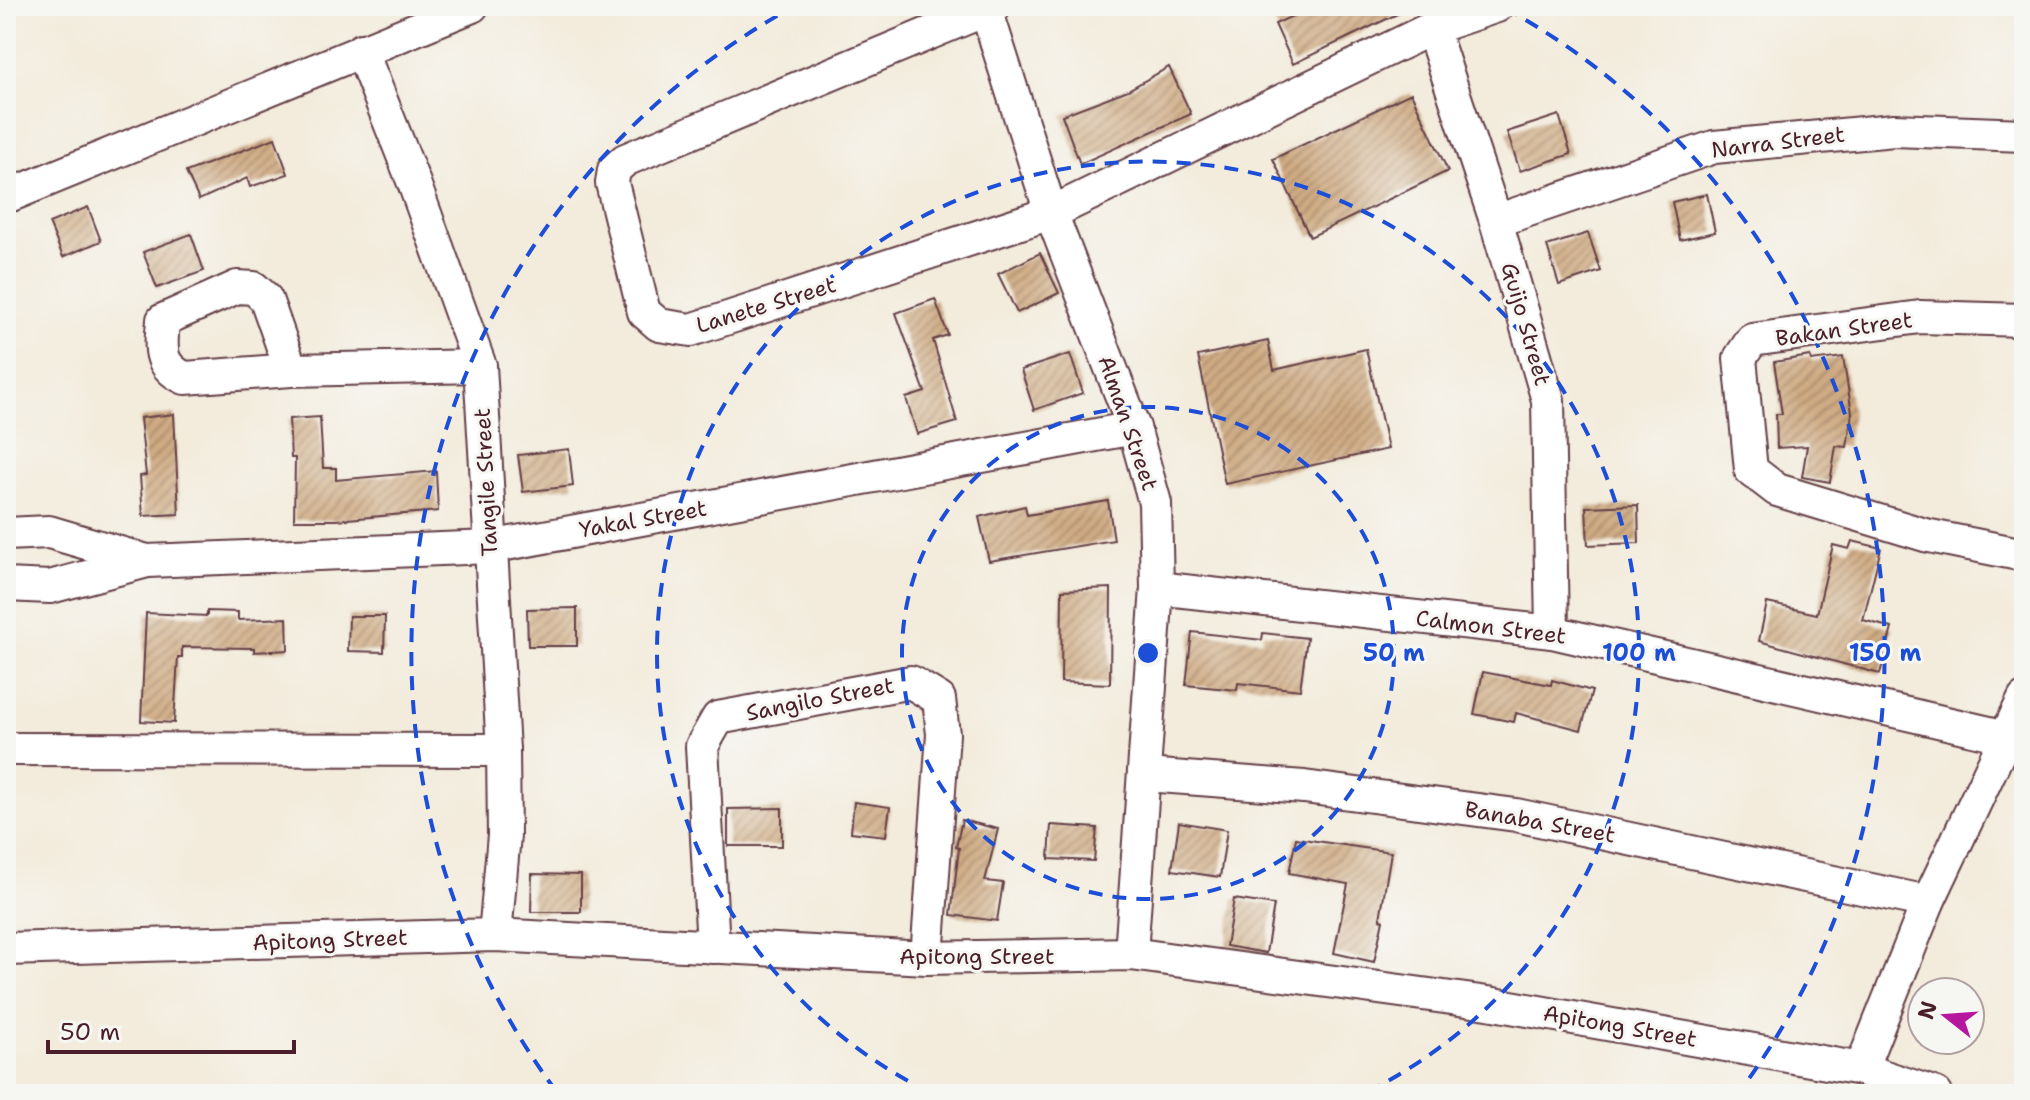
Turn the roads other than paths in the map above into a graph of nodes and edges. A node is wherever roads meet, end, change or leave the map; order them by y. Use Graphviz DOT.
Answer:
graph roads {
  1 [pos="472,6"];
  2 [pos="1497,6"];
  3 [pos="989,7"];
  4 [pos="1432,28"];
  5 [pos="361,50"];
  6 [pos="2024,135"];
  7 [pos="6,197"];
  8 [pos="1051,213"];
  9 [pos="1496,221"];
  10 [pos="2024,320"];
  11 [pos="480,366"];
  12 [pos="291,370"];
  13 [pos="1134,428"];
  14 [pos="6,534"];
  15 [pos="490,547"];
  16 [pos="2024,555"];
  17 [pos="147,561"];
  18 [pos="6,585"];
  19 [pos="1157,588"];
  20 [pos="1552,632"];
  21 [pos="2024,699"];
  22 [pos="2007,737"];
  23 [pos="6,749"];
  24 [pos="503,750"];
  25 [pos="1146,775"];
  26 [pos="1928,902"];
  27 [pos="495,935"];
  28 [pos="713,947"];
  29 [pos="6,949"];
  30 [pos="1131,954"];
  31 [pos="927,958"];
  32 [pos="1861,1069"];
  33 [pos="1936,1094"];
  1 -- 5 [label="street"];
  2 -- 4 [label="street, Lanete Street"];
  3 -- 8 [label="street, Alman Street"];
  3 -- 8 [label="street, Lanete Street"];
  4 -- 8 [label="street, Lanete Street"];
  4 -- 9 [label="street, Guijo Street"];
  5 -- 7 [label="street"];
  5 -- 11 [label="street, Tangile Street"];
  6 -- 9 [label="street, Narra Street"];
  8 -- 13 [label="street, Alman Street"];
  9 -- 20 [label="street, Guijo Street"];
  10 -- 16 [label="street, Bakan Street"];
  11 -- 12 [label="street"];
  11 -- 15 [label="street, Tangile Street"];
  12 -- 12 [label="street"];
  13 -- 15 [label="street, Yakal Street"];
  13 -- 19 [label="street, Alman Street"];
  14 -- 17 [label="street, Yakal Street"];
  15 -- 17 [label="street, Yakal Street"];
  15 -- 24 [label="street, Tangile Street"];
  17 -- 18 [label="street, Yakal Street"];
  19 -- 20 [label="street, Calmon Street"];
  19 -- 25 [label="street, Alman Street"];
  20 -- 22 [label="street, Calmon Street"];
  21 -- 22 [label="street"];
  22 -- 26 [label="street"];
  23 -- 24 [label="street"];
  24 -- 27 [label="street, Tangile Street"];
  25 -- 26 [label="street, Banaba Street"];
  25 -- 30 [label="street, Alman Street"];
  26 -- 32 [label="street"];
  27 -- 28 [label="street, Apitong Street"];
  27 -- 29 [label="street, Apitong Street"];
  28 -- 31 [label="street, Apitong Street"];
  28 -- 31 [label="street, Sangilo Street"];
  30 -- 31 [label="street, Apitong Street"];
  30 -- 32 [label="street, Apitong Street"];
  32 -- 33 [label="street, Apitong Street"];
}
